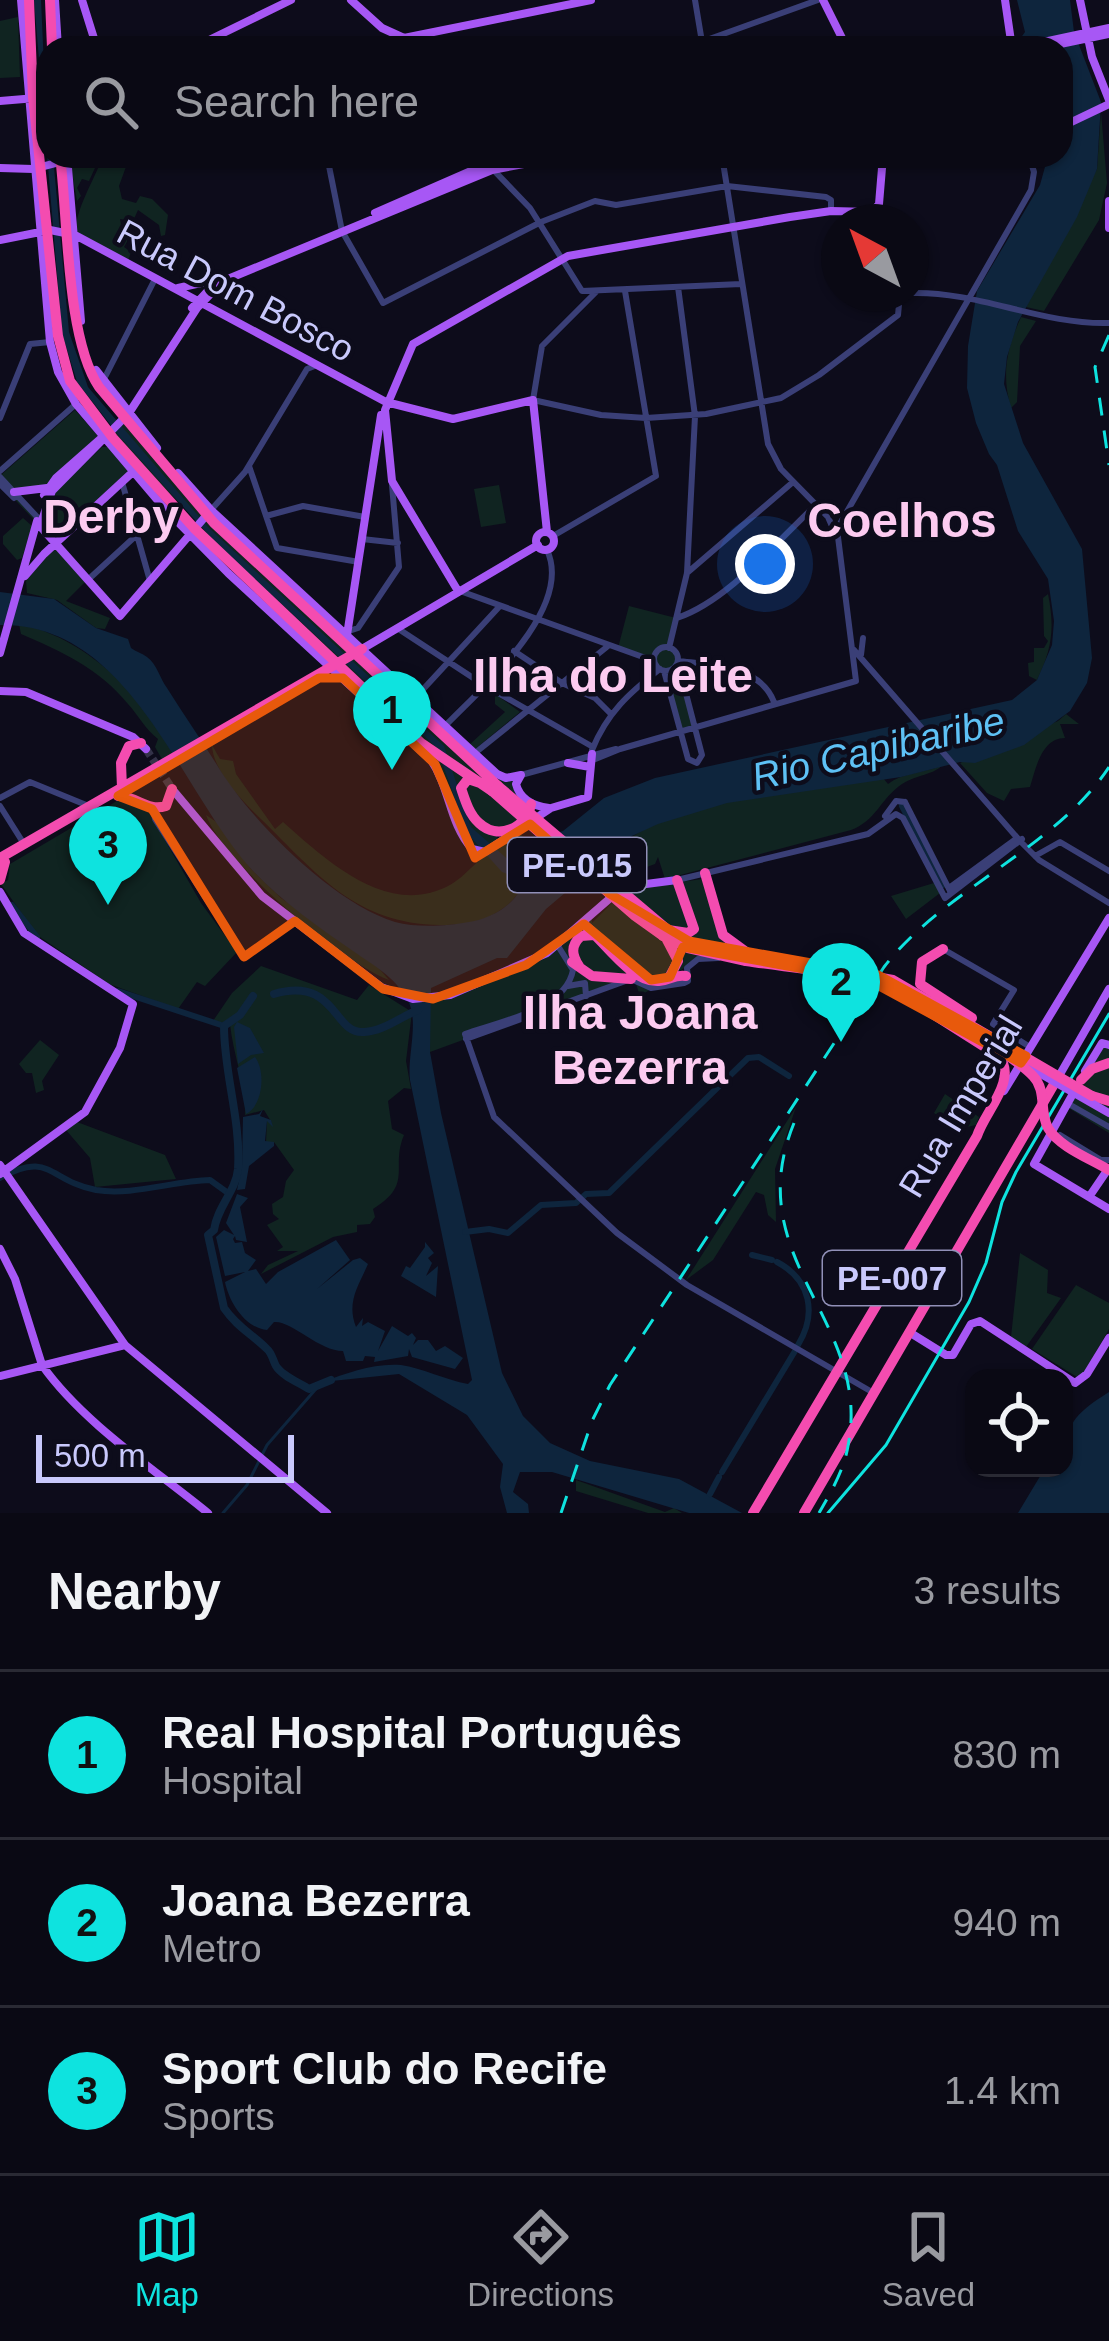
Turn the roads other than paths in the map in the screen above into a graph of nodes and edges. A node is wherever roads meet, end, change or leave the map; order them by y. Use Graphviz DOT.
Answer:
graph roads {
  1 [pos="25,0"];
  2 [pos="52,0"];
  3 [pos="82,0"];
  4 [pos="291,0"];
  5 [pos="351,0"];
  6 [pos="591,0"];
  7 [pos="695,0"];
  8 [pos="821,0"];
  9 [pos="1005,0"];
  10 [pos="1080,0"];
  11 [pos="57,23"];
  12 [pos="1109,31"];
  13 [pos="54,36"];
  14 [pos="55,36"];
  15 [pos="94,36"];
  16 [pos="217,36"];
  17 [pos="399,36"];
  18 [pos="419,36"];
  19 [pos="701,36"];
  20 [pos="726,36"];
  21 [pos="840,36"];
  22 [pos="1013,36"];
  23 [pos="1083,36"];
  24 [pos="1073,38"];
  25 [pos="1073,39"];
  26 [pos="32,98"];
  27 [pos="36,98"];
  28 [pos="0,101"];
  29 [pos="1107,104"];
  30 [pos="1073,121"];
  31 [pos="36,138"];
  32 [pos="39,168"];
  33 [pos="61,168"];
  34 [pos="332,168"];
  35 [pos="490,168"];
  36 [pos="493,168"];
  37 [pos="724,168"];
  38 [pos="883,168"];
  39 [pos="1033,168"];
  40 [pos="3,169"];
  41 [pos="727,186"];
  42 [pos="39,188"];
  43 [pos="1109,201"];
  44 [pos="828,204"];
  45 [pos="879,204"];
  46 [pos="821,213"];
  47 [pos="541,222"];
  48 [pos="733,226"];
  49 [pos="1109,227"];
  50 [pos="342,231"];
  51 [pos="52,233"];
  52 [pos="0,240"];
  53 [pos="560,259"];
  54 [pos="155,279"];
  55 [pos="220,281"];
  56 [pos="52,284"];
  57 [pos="741,284"];
  58 [pos="77,287"];
  59 [pos="173,287"];
  60 [pos="678,287"];
  61 [pos="625,291"];
  62 [pos="596,292"];
  63 [pos="929,292"];
  64 [pos="941,292"];
  65 [pos="972,296"];
  66 [pos="47,297"];
  67 [pos="200,301"];
  68 [pos="963,310"];
  69 [pos="899,312"];
  70 [pos="225,315"];
  71 [pos="1109,322"];
  72 [pos="50,342"];
  73 [pos="87,350"];
  74 [pos="306,358"];
  75 [pos="86,364"];
  76 [pos="319,365"];
  77 [pos="307,370"];
  78 [pos="103,381"];
  79 [pos="383,399"];
  80 [pos="533,400"];
  81 [pos="762,402"];
  82 [pos="76,404"];
  83 [pos="124,416"];
  84 [pos="695,416"];
  85 [pos="0,418"];
  86 [pos="646,418"];
  87 [pos="382,432"];
  88 [pos="109,434"];
  89 [pos="147,436"];
  90 [pos="154,454"];
  91 [pos="249,466"];
  92 [pos="136,469"];
  93 [pos="0,477"];
  94 [pos="392,481"];
  95 [pos="122,482"];
  96 [pos="793,482"];
  97 [pos="46,493"];
  98 [pos="17,496"];
  99 [pos="817,504"];
  100 [pos="165,509"];
  101 [pos="266,516"];
  102 [pos="365,517"];
  103 [pos="828,518"];
  104 [pos="39,522"];
  105 [pos="200,522"];
  106 [pos="839,523"];
  107 [pos="137,534"];
  108 [pos="550,534"];
  109 [pos="836,536"];
  110 [pos="362,538"];
  111 [pos="31,541"];
  112 [pos="57,542"];
  113 [pos="398,543"];
  114 [pos="542,547"];
  115 [pos="214,548"];
  116 [pos="278,548"];
  117 [pos="44,554"];
  118 [pos="267,561"];
  119 [pos="359,562"];
  120 [pos="687,573"];
  121 [pos="91,577"];
  122 [pos="232,577"];
  123 [pos="22,580"];
  124 [pos="150,581"];
  125 [pos="471,582"];
  126 [pos="282,584"];
  127 [pos="458,591"];
  128 [pos="474,596"];
  129 [pos="501,606"];
  130 [pos="266,607"];
  131 [pos="283,613"];
  132 [pos="122,614"];
  133 [pos="677,618"];
  134 [pos="538,620"];
  135 [pos="397,628"];
  136 [pos="348,633"];
  137 [pos="6,637"];
  138 [pos="863,638"];
  139 [pos="850,640"];
  140 [pos="608,646"];
  141 [pos="669,648"];
  142 [pos="514,651"];
  143 [pos="0,652"];
  144 [pos="356,652"];
  145 [pos="861,655"];
  146 [pos="449,661"];
  147 [pos="651,661"];
  148 [pos="678,662"];
  149 [pos="0,663"];
  150 [pos="865,666"];
  151 [pos="339,670"];
  152 [pos="660,673"];
  153 [pos="854,677"];
  154 [pos="562,683"];
  155 [pos="484,685"];
  156 [pos="0,686"];
  157 [pos="891,693"];
  158 [pos="364,698"];
  159 [pos="411,698"];
  160 [pos="774,704"];
  161 [pos="527,711"];
  162 [pos="610,713"];
  163 [pos="446,725"];
  164 [pos="695,726"];
  165 [pos="680,731"];
  166 [pos="143,746"];
  167 [pos="475,753"];
  168 [pos="590,758"];
  169 [pos="568,763"];
  170 [pos="521,775"];
  171 [pos="496,786"];
  172 [pos="172,788"];
  173 [pos="120,792"];
  174 [pos="0,802"];
  175 [pos="905,802"];
  176 [pos="531,804"];
  177 [pos="184,805"];
  178 [pos="87,806"];
  179 [pos="551,808"];
  180 [pos="153,811"];
  181 [pos="903,818"];
  182 [pos="1001,818"];
  183 [pos="876,828"];
  184 [pos="1020,840"];
  185 [pos="24,844"];
  186 [pos="492,844"];
  187 [pos="1005,846"];
  188 [pos="1035,856"];
  189 [pos="2,862"];
  190 [pos="1109,871"];
  191 [pos="705,873"];
  192 [pos="0,880"];
  193 [pos="677,880"];
  194 [pos="0,892"];
  195 [pos="946,894"];
  196 [pos="684,895"];
  197 [pos="715,898"];
  198 [pos="1109,903"];
  199 [pos="592,913"];
  200 [pos="718,917"];
  201 [pos="1109,918"];
  202 [pos="295,921"];
  203 [pos="583,924"];
  204 [pos="728,928"];
  205 [pos="666,933"];
  206 [pos="597,935"];
  207 [pos="558,946"];
  208 [pos="939,950"];
  209 [pos="748,957"];
  210 [pos="726,958"];
  211 [pos="572,962"];
  212 [pos="584,973"];
  213 [pos="670,977"];
  214 [pos="687,978"];
  215 [pos="631,979"];
  216 [pos="565,989"];
  217 [pos="1109,989"];
  218 [pos="903,994"];
  219 [pos="586,996"];
  220 [pos="569,1002"];
  221 [pos="466,1036"];
  222 [pos="1106,1044"];
  223 [pos="1031,1053"];
  224 [pos="1010,1056"];
  225 [pos="1109,1063"];
  226 [pos="1057,1078"];
  227 [pos="1081,1080"];
  228 [pos="1067,1102"];
  229 [pos="1109,1107"];
  230 [pos="1053,1126"];
  231 [pos="1109,1127"];
  232 [pos="977,1136"];
  233 [pos="1045,1142"];
  234 [pos="1108,1168"];
  235 [pos="5,1174"];
  236 [pos="0,1189"];
  237 [pos="1089,1197"];
  238 [pos="1109,1209"];
  239 [pos="0,1249"];
  240 [pos="910,1333"];
  241 [pos="1109,1338"];
  242 [pos="124,1345"];
  243 [pos="42,1365"];
  244 [pos="836,1372"];
  245 [pos="0,1376"];
  246 [pos="872,1393"];
  247 [pos="753,1512"];
  248 [pos="208,1513"];
  249 [pos="327,1513"];
  250 [pos="804,1513"];
  1 -- 26 [label="highway, PE-015"];
  2 -- 11 [label="main road"];
  2 -- 13 [label="highway"];
  3 -- 15 [label="main road"];
  4 -- 16 [label="main road"];
  5 -- 17 [label="main road"];
  6 -- 18 [label="main road"];
  7 -- 19 [label="street"];
  8 -- 20 [label="street"];
  8 -- 21 [label="main road"];
  9 -- 22 [label="main road"];
  10 -- 23 [label="main road"];
  11 -- 14 [label="highway"];
  12 -- 23 [label="main road"];
  23 -- 24 [label="main road"];
  23 -- 25 [label="main road"];
  23 -- 29 [label="main road"];
  26 -- 27 [label="main road"];
  26 -- 28 [label="main road"];
  26 -- 31 [label="highway, PE-015"];
  29 -- 30 [label="main road"];
  32 -- 40 [label="main road"];
  32 -- 42 [label="highway, PE-015"];
  33 -- 51 [label="highway, PE-015"];
  34 -- 50 [label="street"];
  35 -- 50 [label="main road"];
  36 -- 47 [label="street"];
  37 -- 41 [label="street"];
  38 -- 45 [label="main road"];
  39 -- 65 [label="street"];
  40 -- 42 [label="main road"];
  41 -- 44 [label="street"];
  41 -- 47 [label="street"];
  41 -- 48 [label="street"];
  42 -- 51 [label="highway, PE-015"];
  43 -- 49 [label="main road"];
  46 -- 48 [label="main road"];
  47 -- 50 [label="street"];
  47 -- 53 [label="street"];
  48 -- 53 [label="main road"];
  48 -- 57 [label="street"];
  50 -- 55 [label="main road"];
  51 -- 52 [label="main road"];
  51 -- 54 [label="main road, Rua Dom Bosco"];
  51 -- 56 [label="highway, PE-015"];
  51 -- 58 [label="highway, PE-015"];
  51 -- 66 [label="main road"];
  53 -- 62 [label="street"];
  53 -- 79 [label="main road"];
  54 -- 59 [label="main road, Rua Dom Bosco"];
  54 -- 78 [label="street"];
  55 -- 59 [label="main road"];
  55 -- 67 [label="main road"];
  55 -- 70 [label="main road"];
  56 -- 66 [label="highway"];
  56 -- 88 [label="highway, PE-015"];
  57 -- 60 [label="street"];
  57 -- 81 [label="street"];
  58 -- 73 [label="main road"];
  58 -- 75 [label="highway, PE-015"];
  59 -- 67 [label="main road, Rua Dom Bosco"];
  60 -- 61 [label="street"];
  60 -- 84 [label="street"];
  61 -- 62 [label="street"];
  61 -- 86 [label="street"];
  62 -- 80 [label="street"];
  63 -- 64 [label="street"];
  64 -- 65 [label="street"];
  64 -- 68 [label="street"];
  65 -- 68 [label="street"];
  65 -- 71 [label="street"];
  66 -- 72 [label="main road"];
  67 -- 70 [label="main road, Rua Dom Bosco"];
  67 -- 83 [label="main road"];
  68 -- 106 [label="street"];
  69 -- 81 [label="street"];
  70 -- 74 [label="main road, Rua Dom Bosco"];
  72 -- 82 [label="main road"];
  72 -- 85 [label="street"];
  73 -- 75 [label="highway"];
  73 -- 78 [label="main road"];
  74 -- 76 [label="main road, Rua Dom Bosco"];
  74 -- 77 [label="street"];
  75 -- 83 [label="highway, PE-015"];
  76 -- 77 [label="street"];
  76 -- 79 [label="main road, Rua Dom Bosco"];
  77 -- 91 [label="street"];
  78 -- 83 [label="main road"];
  79 -- 80 [label="main road, Rua Dom Bosco"];
  79 -- 87 [label="main road"];
  80 -- 86 [label="street"];
  80 -- 108 [label="main road"];
  81 -- 84 [label="street"];
  81 -- 96 [label="street"];
  82 -- 88 [label="main road"];
  82 -- 93 [label="street"];
  83 -- 88 [label="main road"];
  83 -- 89 [label="main road"];
  83 -- 90 [label="highway, PE-015"];
  84 -- 86 [label="street"];
  84 -- 120 [label="street"];
  86 -- 108 [label="street"];
  87 -- 94 [label="main road"];
  87 -- 102 [label="main road"];
  88 -- 92 [label="highway, PE-015"];
  88 -- 97 [label="main road"];
  88 -- 104 [label="main road"];
  89 -- 90 [label="highway"];
  89 -- 105 [label="main road"];
  90 -- 105 [label="highway, PE-015"];
  91 -- 101 [label="street"];
  91 -- 105 [label="street"];
  92 -- 95 [label="main road"];
  92 -- 100 [label="main road"];
  92 -- 105 [label="highway, PE-015"];
  93 -- 98 [label="street"];
  93 -- 104 [label="street"];
  94 -- 113 [label="street"];
  94 -- 127 [label="main road"];
  95 -- 107 [label="street"];
  95 -- 112 [label="main road"];
  96 -- 99 [label="street"];
  96 -- 120 [label="street"];
  97 -- 98 [label="main road"];
  97 -- 104 [label="main road"];
  98 -- 104 [label="street"];
  99 -- 103 [label="street"];
  99 -- 133 [label="street"];
  100 -- 105 [label="main road"];
  100 -- 107 [label="street"];
  101 -- 102 [label="street"];
  101 -- 116 [label="street"];
  102 -- 110 [label="main road"];
  103 -- 106 [label="street"];
  103 -- 109 [label="street"];
  104 -- 111 [label="main road"];
  104 -- 112 [label="main road"];
  105 -- 115 [label="highway, PE-015"];
  105 -- 118 [label="main road"];
  105 -- 122 [label="main road"];
  105 -- 124 [label="main road"];
  105 -- 126 [label="highway, PE-015"];
  106 -- 109 [label="street"];
  107 -- 121 [label="street"];
  107 -- 124 [label="street"];
  108 -- 114 [label="main road"];
  108 -- 114 [label="main road"];
  109 -- 139 [label="street"];
  110 -- 113 [label="street"];
  110 -- 119 [label="main road"];
  111 -- 117 [label="main road"];
  111 -- 123 [label="main road"];
  112 -- 117 [label="main road"];
  112 -- 121 [label="main road"];
  112 -- 132 [label="main road"];
  113 -- 136 [label="street"];
  114 -- 125 [label="main road"];
  114 -- 134 [label="street"];
  115 -- 122 [label="highway"];
  115 -- 131 [label="highway, PE-015"];
  116 -- 118 [label="street"];
  116 -- 119 [label="street"];
  117 -- 123 [label="main road"];
  118 -- 126 [label="highway"];
  118 -- 136 [label="main road"];
  119 -- 136 [label="main road"];
  120 -- 133 [label="street"];
  121 -- 132 [label="main road"];
  122 -- 130 [label="main road"];
  123 -- 137 [label="main road"];
  124 -- 132 [label="main road"];
  125 -- 127 [label="main road"];
  125 -- 128 [label="main road"];
  126 -- 144 [label="highway, PE-015"];
  127 -- 128 [label="street"];
  127 -- 135 [label="main road"];
  128 -- 129 [label="street"];
  129 -- 134 [label="street"];
  129 -- 146 [label="street"];
  130 -- 131 [label="highway"];
  130 -- 151 [label="main road"];
  131 -- 151 [label="highway, PE-015"];
  133 -- 141 [label="street"];
  134 -- 140 [label="street"];
  134 -- 142 [label="street"];
  135 -- 144 [label="main road"];
  135 -- 146 [label="street"];
  136 -- 144 [label="main road"];
  137 -- 143 [label="main road"];
  137 -- 149 [label="main road"];
  138 -- 145 [label="street"];
  139 -- 145 [label="street"];
  139 -- 150 [label="street"];
  139 -- 153 [label="street"];
  140 -- 147 [label="street"];
  140 -- 154 [label="street"];
  141 -- 147 [label="street"];
  141 -- 148 [label="street"];
  142 -- 154 [label="street"];
  142 -- 155 [label="street"];
  144 -- 151 [label="highway"];
  144 -- 159 [label="highway, PE-015"];
  145 -- 157 [label="street"];
  146 -- 155 [label="street"];
  146 -- 159 [label="street"];
  147 -- 152 [label="street"];
  148 -- 152 [label="street"];
  148 -- 160 [label="street"];
  148 -- 164 [label="street"];
  150 -- 153 [label="street"];
  150 -- 157 [label="street"];
  151 -- 158 [label="highway"];
  151 -- 171 [label="highway, PE-015"];
  151 -- 173 [label="highway"];
  152 -- 162 [label="street"];
  152 -- 165 [label="street"];
  153 -- 160 [label="street"];
  154 -- 161 [label="street"];
  154 -- 162 [label="street"];
  155 -- 161 [label="street"];
  155 -- 163 [label="street"];
  156 -- 166 [label="main road"];
  157 -- 182 [label="street"];
  158 -- 186 [label="main road"];
  159 -- 163 [label="main road"];
  159 -- 171 [label="highway, PE-015"];
  160 -- 164 [label="street"];
  161 -- 167 [label="street"];
  161 -- 168 [label="street"];
  162 -- 168 [label="street"];
  163 -- 167 [label="main road"];
  164 -- 165 [label="street"];
  164 -- 165 [label="street"];
  165 -- 168 [label="street"];
  166 -- 173 [label="highway"];
  167 -- 171 [label="main road"];
  168 -- 169 [label="main road"];
  168 -- 179 [label="main road"];
  169 -- 170 [label="street"];
  170 -- 171 [label="main road"];
  170 -- 176 [label="main road"];
  171 -- 186 [label="highway"];
  171 -- 205 [label="highway, PE-015, bridge"];
  172 -- 177 [label="main road"];
  172 -- 180 [label="highway"];
  173 -- 178 [label="highway"];
  173 -- 180 [label="highway"];
  174 -- 178 [label="street"];
  174 -- 185 [label="street"];
  175 -- 181 [label="street"];
  175 -- 183 [label="street"];
  175 -- 195 [label="street"];
  176 -- 179 [label="main road"];
  176 -- 186 [label="highway"];
  177 -- 180 [label="main road"];
  177 -- 202 [label="main road"];
  178 -- 185 [label="highway"];
  178 -- 189 [label="highway"];
  179 -- 186 [label="main road"];
  180 -- 202 [label="street"];
  181 -- 183 [label="street"];
  181 -- 195 [label="street"];
  182 -- 184 [label="street"];
  182 -- 187 [label="street"];
  183 -- 191 [label="street"];
  184 -- 187 [label="street"];
  184 -- 188 [label="street"];
  184 -- 195 [label="street"];
  185 -- 189 [label="highway"];
  187 -- 195 [label="street"];
  188 -- 190 [label="street"];
  188 -- 198 [label="street"];
  189 -- 192 [label="highway"];
  191 -- 193 [label="street"];
  191 -- 197 [label="highway"];
  193 -- 196 [label="highway"];
  193 -- 199 [label="main road"];
  194 -- 235 [label="main road"];
  196 -- 197 [label="highway"];
  196 -- 205 [label="highway"];
  197 -- 200 [label="highway"];
  199 -- 203 [label="main road"];
  199 -- 206 [label="highway"];
  200 -- 204 [label="highway"];
  200 -- 209 [label="highway"];
  201 -- 223 [label="main road, Rua Imperial / PE-007"];
  202 -- 207 [label="main road"];
  203 -- 206 [label="highway"];
  203 -- 207 [label="main road"];
  205 -- 209 [label="highway, PE-015"];
  205 -- 210 [label="highway, PE-015"];
  205 -- 213 [label="highway"];
  206 -- 212 [label="highway"];
  206 -- 213 [label="highway"];
  207 -- 211 [label="street"];
  208 -- 223 [label="street"];
  208 -- 223 [label="highway, bridge"];
  209 -- 210 [label="highway, PE-015"];
  209 -- 218 [label="highway, PE-015, bridge"];
  209 -- 223 [label="highway, PE-015, bridge"];
  210 -- 214 [label="street"];
  211 -- 212 [label="highway"];
  211 -- 216 [label="street"];
  212 -- 215 [label="highway"];
  213 -- 214 [label="highway"];
  214 -- 215 [label="street"];
  215 -- 219 [label="street"];
  216 -- 219 [label="street"];
  216 -- 220 [label="street"];
  216 -- 221 [label="street"];
  217 -- 226 [label="main road, PE-007"];
  218 -- 224 [label="highway, PE-015, bridge"];
  218 -- 232 [label="highway, bridge"];
  219 -- 220 [label="street"];
  220 -- 221 [label="street"];
  221 -- 244 [label="street"];
  222 -- 227 [label="main road"];
  223 -- 229 [label="highway, PE-015, bridge"];
  223 -- 232 [label="main road, Rua Imperial / PE-007"];
  224 -- 229 [label="main road, bridge"];
  224 -- 234 [label="highway, bridge"];
  225 -- 227 [label="highway"];
  226 -- 240 [label="highway, PE-007"];
  227 -- 228 [label="main road"];
  228 -- 230 [label="main road"];
  228 -- 231 [label="street"];
  230 -- 233 [label="main road"];
  230 -- 234 [label="street"];
  232 -- 244 [label="highway, Rua Imperial / PE-007"];
  233 -- 234 [label="main road"];
  233 -- 237 [label="main road"];
  234 -- 237 [label="main road"];
  235 -- 236 [label="main road"];
  235 -- 242 [label="main road"];
  237 -- 238 [label="main road"];
  239 -- 243 [label="main road"];
  240 -- 241 [label="main road"];
  240 -- 246 [label="highway, PE-007"];
  242 -- 243 [label="main road"];
  242 -- 249 [label="main road"];
  243 -- 245 [label="main road"];
  243 -- 248 [label="main road"];
  244 -- 246 [label="street"];
  244 -- 247 [label="highway, Rua Imperial / PE-007"];
  246 -- 250 [label="highway, PE-007"];
}
